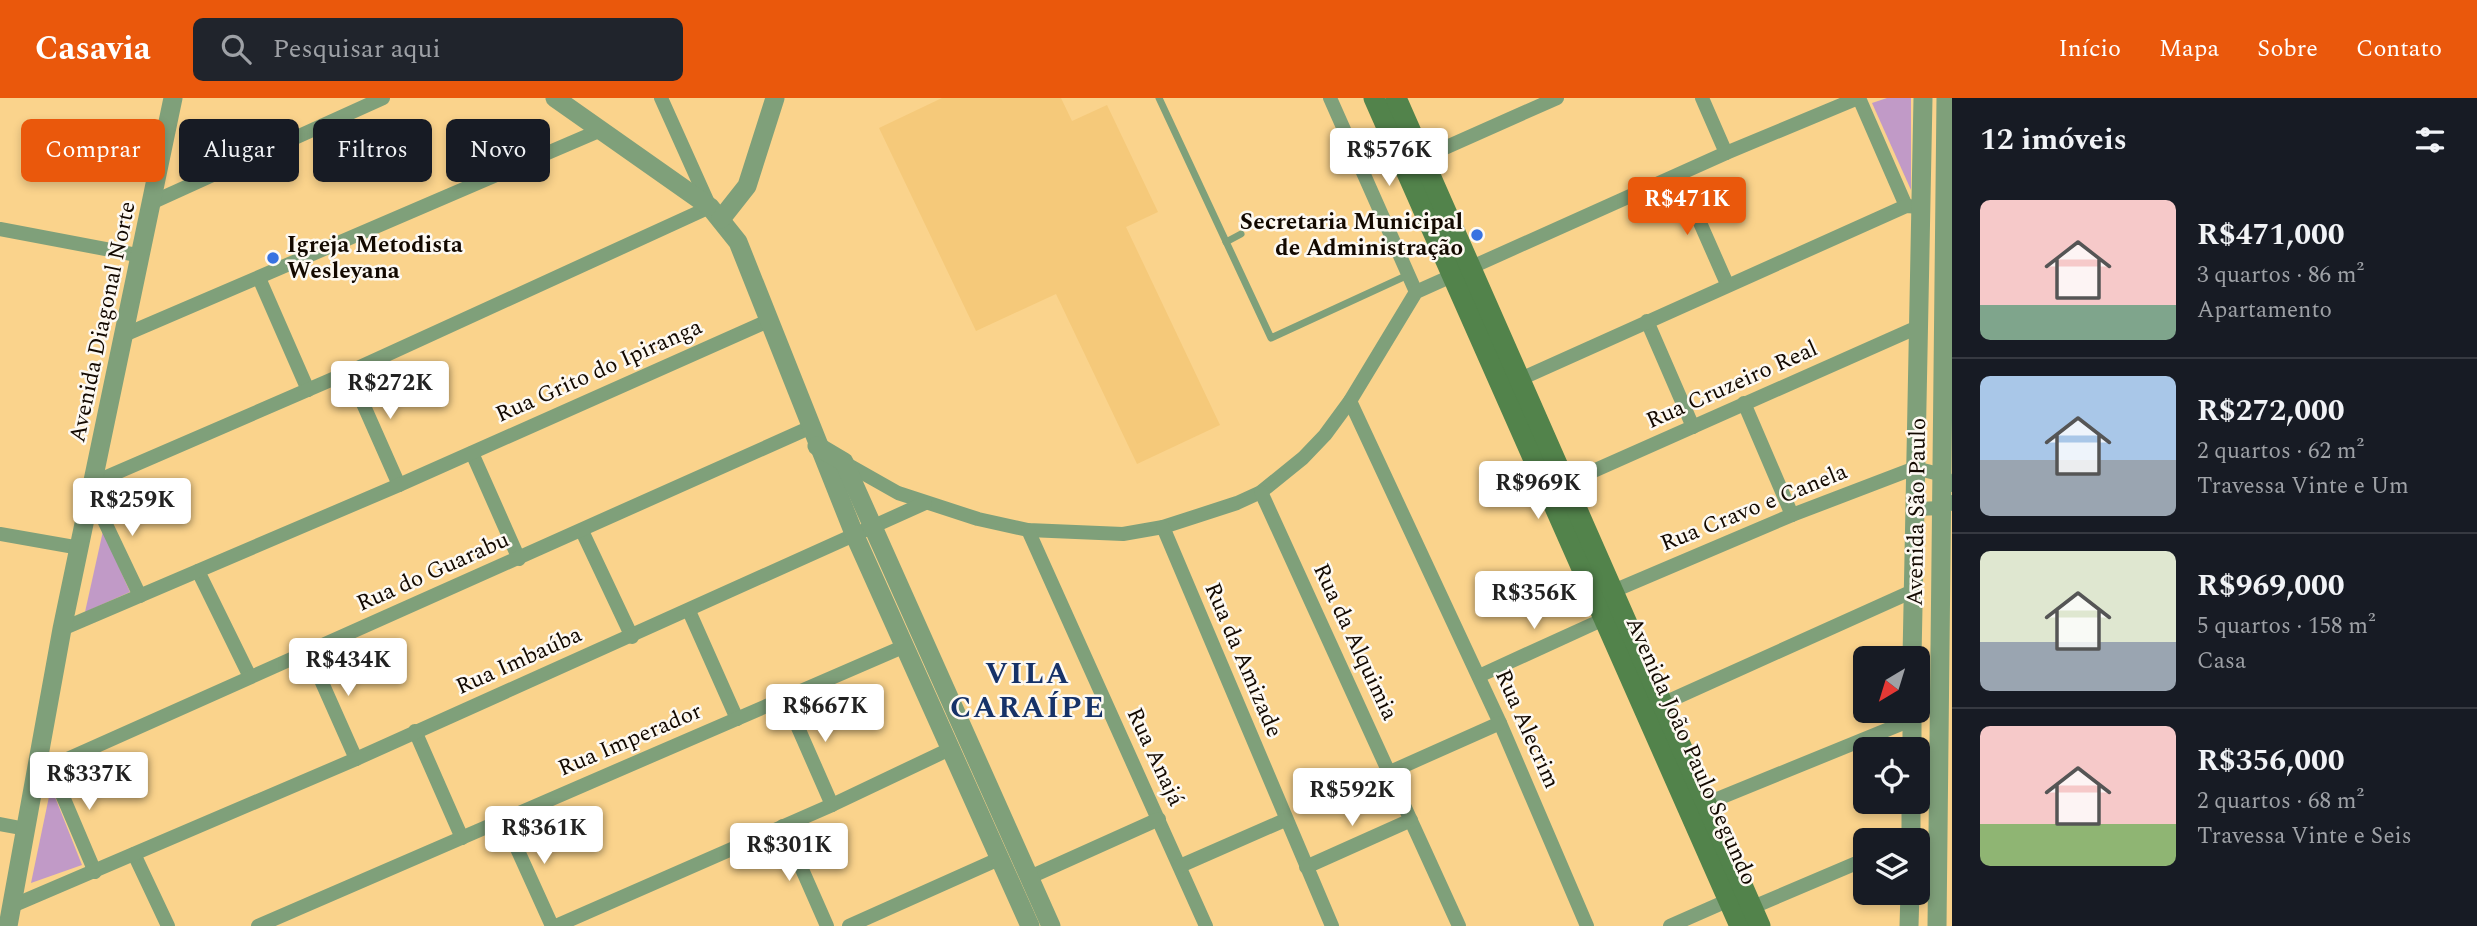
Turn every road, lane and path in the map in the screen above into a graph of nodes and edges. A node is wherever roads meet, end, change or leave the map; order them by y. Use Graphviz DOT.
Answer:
graph roads {
  1 [pos="173,98"];
  2 [pos="383,98"];
  3 [pos="555,98"];
  4 [pos="661,98"];
  5 [pos="775,98"];
  6 [pos="1159,98"];
  7 [pos="1330,98"];
  8 [pos="1374,98"];
  9 [pos="1396,98"];
  10 [pos="1557,98"];
  11 [pos="1702,98"];
  12 [pos="1859,98"];
  13 [pos="1923,98"];
  14 [pos="1946,98"];
  15 [pos="601,130"];
  16 [pos="1726,153"];
  17 [pos="1422,158"];
  18 [pos="1948,170"];
  19 [pos="1679,175"];
  20 [pos="153,202"];
  21 [pos="1914,206"];
  22 [pos="715,213"];
  23 [pos="0,229"];
  24 [pos="1241,234"];
  25 [pos="1226,242"];
  26 [pos="142,256"];
  27 [pos="1461,271"];
  28 [pos="1408,274"];
  29 [pos="259,278"];
  30 [pos="1727,284"];
  31 [pos="1416,292"];
  32 [pos="768,321"];
  33 [pos="1647,321"];
  34 [pos="1918,327"];
  35 [pos="124,335"];
  36 [pos="349,372"];
  37 [pos="1518,380"];
  38 [pos="308,390"];
  39 [pos="1350,401"];
  40 [pos="1744,403"];
  41 [pos="809,428"];
  42 [pos="1693,428"];
  43 [pos="817,446"];
  44 [pos="472,453"];
  45 [pos="844,462"];
  46 [pos="1915,468"];
  47 [pos="1947,480"];
  48 [pos="1564,484"];
  49 [pos="400,485"];
  50 [pos="94,489"];
  51 [pos="1261,492"];
  52 [pos="925,503"];
  53 [pos="1947,505"];
  54 [pos="1914,509"];
  55 [pos="1792,515"];
  56 [pos="1163,527"];
  57 [pos="873,528"];
  58 [pos="1027,530"];
  59 [pos="582,531"];
  60 [pos="0,534"];
  61 [pos="855,536"];
  62 [pos="80,548"];
  63 [pos="519,559"];
  64 [pos="198,571"];
  65 [pos="1913,590"];
  66 [pos="1611,592"];
  67 [pos="140,596"];
  68 [pos="689,611"];
  69 [pos="1604,619"];
  70 [pos="62,629"];
  71 [pos="632,637"];
  72 [pos="905,646"];
  73 [pos="1912,646"];
  74 [pos="308,652"];
  75 [pos="1479,676"];
  76 [pos="250,677"];
  77 [pos="785,698"];
  78 [pos="1662,704"];
  79 [pos="737,719"];
  80 [pos="1500,723"];
  81 [pos="1893,723"];
  82 [pos="415,731"];
  83 [pos="952,748"];
  84 [pos="356,759"];
  85 [pos="43,769"];
  86 [pos="1390,772"];
  87 [pos="1945,792"];
  88 [pos="1705,804"];
  89 [pos="832,805"];
  90 [pos="504,820"];
  91 [pos="1159,820"];
  92 [pos="1286,820"];
  93 [pos="1411,820"];
  94 [pos="0,824"];
  95 [pos="783,826"];
  96 [pos="26,829"];
  97 [pos="462,838"];
  98 [pos="134,854"];
  99 [pos="1001,858"];
  100 [pos="1853,865"];
  101 [pos="1180,866"];
  102 [pos="1306,867"];
  103 [pos="95,872"];
  104 [pos="1030,877"];
  105 [pos="1910,905"];
  106 [pos="12,906"];
  107 [pos="1743,915"];
  108 [pos="8,926"];
  109 [pos="169,926"];
  110 [pos="258,926"];
  111 [pos="554,926"];
  112 [pos="827,926"];
  113 [pos="849,926"];
  114 [pos="1030,926"];
  115 [pos="1051,926"];
  116 [pos="1206,926"];
  117 [pos="1332,926"];
  118 [pos="1459,926"];
  119 [pos="1587,926"];
  120 [pos="1670,926"];
  121 [pos="1909,926"];
  122 [pos="1937,926"];
  1 -- 20 [label="street, Avenida Diagonal Norte"];
  2 -- 20 [label="street"];
  3 -- 15 [label="street"];
  4 -- 22 [label="street"];
  5 -- 22 [label="street"];
  6 -- 25 [label="lane"];
  7 -- 28 [label="street"];
  8 -- 27 [label="main road, Avenida João Paulo Segundo"];
  9 -- 17 [label="main road, Avenida João Paulo Segundo"];
  10 -- 17 [label="street"];
  11 -- 16 [label="street"];
  12 -- 16 [label="street"];
  12 -- 21 [label="street"];
  13 -- 21 [label="street, Avenida São Paulo"];
  14 -- 18 [label="street, Avenida São Paulo"];
  15 -- 22 [label="street"];
  15 -- 29 [label="street"];
  16 -- 19 [label="street"];
  17 -- 27 [label="main road, Avenida João Paulo Segundo"];
  18 -- 47 [label="street, Avenida São Paulo"];
  19 -- 27 [label="street"];
  19 -- 30 [label="street"];
  20 -- 26 [label="street, Avenida Diagonal Norte"];
  21 -- 30 [label="street"];
  21 -- 34 [label="street, Avenida São Paulo"];
  22 -- 32 [label="street"];
  22 -- 36 [label="street"];
  23 -- 26 [label="street"];
  24 -- 25 [label="lane"];
  25 -- 28 [label="lane"];
  26 -- 35 [label="street, Avenida Diagonal Norte"];
  27 -- 31 [label="street"];
  27 -- 37 [label="main road, Avenida João Paulo Segundo"];
  27 -- 69 [label="main road, Avenida João Paulo Segundo"];
  28 -- 31 [label="street"];
  29 -- 35 [label="street"];
  29 -- 38 [label="street"];
  30 -- 33 [label="street"];
  31 -- 39 [label="street"];
  32 -- 41 [label="street"];
  32 -- 44 [label="street, Rua Grito do Ipiranga"];
  33 -- 37 [label="street"];
  33 -- 42 [label="street"];
  34 -- 40 [label="street, Rua Cruzeiro Real"];
  34 -- 46 [label="street, Avenida São Paulo"];
  35 -- 50 [label="street, Avenida Diagonal Norte"];
  36 -- 38 [label="street"];
  36 -- 49 [label="street"];
  37 -- 48 [label="main road, Avenida João Paulo Segundo"];
  38 -- 50 [label="street"];
  39 -- 51 [label="street"];
  39 -- 75 [label="street, Rua Alecrim"];
  40 -- 42 [label="street, Rua Cruzeiro Real"];
  40 -- 55 [label="street"];
  41 -- 43 [label="street"];
  41 -- 59 [label="street, Rua do Guarabu"];
  42 -- 48 [label="street, Rua Cruzeiro Real"];
  43 -- 45 [label="street"];
  43 -- 61 [label="street"];
  44 -- 49 [label="street, Rua Grito do Ipiranga"];
  44 -- 63 [label="street"];
  45 -- 52 [label="street"];
  45 -- 57 [label="street"];
  46 -- 47 [label="street"];
  46 -- 54 [label="street, Avenida São Paulo"];
  46 -- 55 [label="street, Rua Cravo e Canela"];
  47 -- 53 [label="street, Avenida São Paulo"];
  48 -- 66 [label="main road, Avenida João Paulo Segundo"];
  49 -- 64 [label="street, Rua Grito do Ipiranga"];
  50 -- 62 [label="street, Avenida Diagonal Norte"];
  50 -- 67 [label="street"];
  51 -- 56 [label="street"];
  51 -- 86 [label="street, Rua da Alquimia"];
  52 -- 57 [label="street, Rua Imbaúba"];
  52 -- 58 [label="street"];
  53 -- 54 [label="street"];
  53 -- 87 [label="street, Avenida São Paulo"];
  54 -- 65 [label="street, Avenida São Paulo"];
  55 -- 66 [label="street, Rua Cravo e Canela"];
  56 -- 58 [label="street"];
  56 -- 92 [label="street, Rua da Amizade"];
  57 -- 61 [label="street, Rua Imbaúba"];
  57 -- 104 [label="street"];
  58 -- 91 [label="street, Rua Anajá"];
  59 -- 63 [label="street, Rua do Guarabu"];
  59 -- 71 [label="street"];
  60 -- 62 [label="street"];
  61 -- 68 [label="street, Rua Imbaúba"];
  61 -- 72 [label="street"];
  62 -- 70 [label="street, Avenida Diagonal Norte"];
  63 -- 74 [label="street, Rua do Guarabu"];
  64 -- 67 [label="street, Rua Grito do Ipiranga"];
  64 -- 76 [label="street"];
  65 -- 73 [label="street, Avenida São Paulo"];
  65 -- 78 [label="street"];
  66 -- 78 [label="main road, Avenida João Paulo Segundo"];
  67 -- 70 [label="street, Rua Grito do Ipiranga"];
  68 -- 71 [label="street, Rua Imbaúba"];
  68 -- 79 [label="street"];
  69 -- 75 [label="street"];
  69 -- 107 [label="main road, Avenida João Paulo Segundo"];
  70 -- 85 [label="street, Avenida Diagonal Norte"];
  71 -- 82 [label="street, Rua Imbaúba"];
  72 -- 77 [label="street, Rua Imperador"];
  72 -- 83 [label="street"];
  74 -- 76 [label="street, Rua do Guarabu"];
  74 -- 84 [label="street"];
  75 -- 80 [label="street, Rua Alecrim"];
  76 -- 85 [label="street, Rua do Guarabu"];
  77 -- 79 [label="street, Rua Imperador"];
  77 -- 89 [label="street"];
  78 -- 88 [label="main road, Avenida João Paulo Segundo"];
  79 -- 90 [label="street, Rua Imperador"];
  80 -- 86 [label="street"];
  80 -- 119 [label="street, Rua Alecrim"];
  81 -- 88 [label="street"];
  82 -- 84 [label="street, Rua Imbaúba"];
  82 -- 97 [label="street"];
  83 -- 89 [label="street"];
  83 -- 99 [label="street"];
  84 -- 98 [label="street, Rua Imbaúba"];
  85 -- 96 [label="street, Avenida Diagonal Norte"];
  85 -- 103 [label="street"];
  86 -- 93 [label="street, Rua da Alquimia"];
  87 -- 122 [label="street, Avenida São Paulo"];
  88 -- 107 [label="main road, Avenida João Paulo Segundo"];
  89 -- 95 [label="street"];
  90 -- 97 [label="street, Rua Imperador"];
  90 -- 111 [label="street"];
  91 -- 101 [label="street, Rua Anajá"];
  91 -- 104 [label="street"];
  92 -- 101 [label="street"];
  92 -- 102 [label="street, Rua da Amizade"];
  93 -- 102 [label="street"];
  93 -- 118 [label="street, Rua da Alquimia"];
  94 -- 96 [label="street"];
  95 -- 111 [label="street"];
  95 -- 112 [label="street"];
  96 -- 106 [label="street, Avenida Diagonal Norte"];
  97 -- 110 [label="street, Rua Imperador"];
  98 -- 103 [label="street, Rua Imbaúba"];
  98 -- 109 [label="street"];
  99 -- 113 [label="street"];
  99 -- 114 [label="street"];
  100 -- 107 [label="street"];
  101 -- 116 [label="street, Rua Anajá"];
  102 -- 117 [label="street, Rua da Amizade"];
  103 -- 106 [label="street, Rua Imbaúba"];
  104 -- 115 [label="street"];
  105 -- 121 [label="street"];
  106 -- 108 [label="street, Avenida Diagonal Norte"];
  107 -- 120 [label="street"];
}
